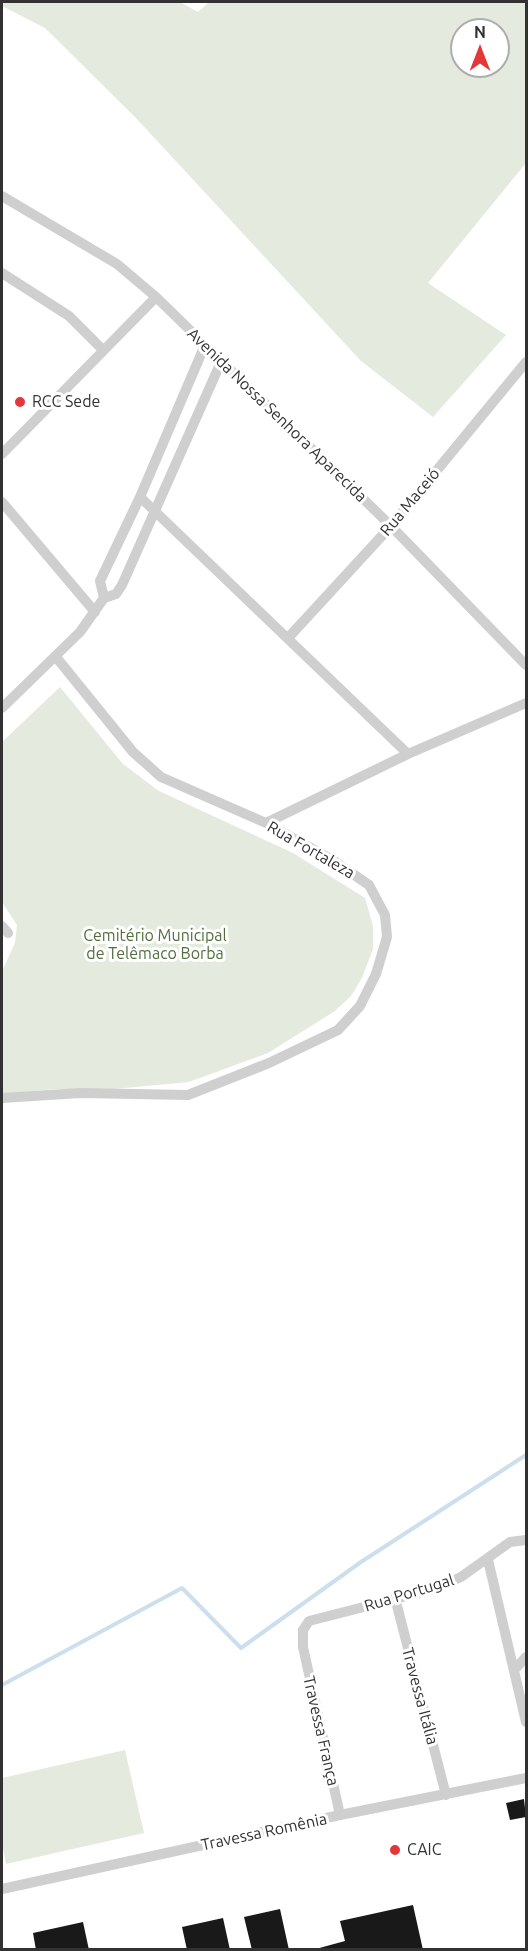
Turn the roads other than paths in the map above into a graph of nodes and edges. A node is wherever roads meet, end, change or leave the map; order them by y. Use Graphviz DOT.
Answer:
graph roads {
  1 [pos="2,196"];
  2 [pos="2,273"];
  3 [pos="156,297"];
  4 [pos="206,345"];
  5 [pos="102,349"];
  6 [pos="221,362"];
  7 [pos="526,362"];
  8 [pos="2,454"];
  9 [pos="140,497"];
  10 [pos="2,502"];
  11 [pos="157,512"];
  12 [pos="391,526"];
  13 [pos="104,598"];
  14 [pos="94,612"];
  15 [pos="288,638"];
  16 [pos="56,657"];
  17 [pos="526,665"];
  18 [pos="526,703"];
  19 [pos="2,708"];
  20 [pos="408,754"];
  21 [pos="266,823"];
  22 [pos="2,1098"];
  23 [pos="526,1540"];
  24 [pos="488,1560"];
  25 [pos="395,1598"];
  26 [pos="303,1647"];
  27 [pos="526,1657"];
  28 [pos="515,1670"];
  29 [pos="526,1722"];
  30 [pos="526,1778"];
  31 [pos="446,1795"];
  32 [pos="340,1815"];
  33 [pos="2,1888"];
  1 -- 3 [label="street, Avenida Nossa Senhora Aparecida"];
  2 -- 5 [label="street"];
  3 -- 4 [label="street, Avenida Nossa Senhora Aparecida"];
  3 -- 5 [label="street"];
  4 -- 6 [label="street, Avenida Nossa Senhora Aparecida"];
  4 -- 9 [label="street"];
  5 -- 8 [label="street"];
  6 -- 11 [label="street"];
  6 -- 12 [label="street, Avenida Nossa Senhora Aparecida"];
  7 -- 12 [label="street, Rua Maceió"];
  9 -- 11 [label="street"];
  9 -- 13 [label="street"];
  10 -- 14 [label="street"];
  11 -- 13 [label="street"];
  11 -- 15 [label="street"];
  12 -- 15 [label="street, Rua Maceió"];
  12 -- 17 [label="street, Avenida Nossa Senhora Aparecida"];
  13 -- 14 [label="street"];
  14 -- 16 [label="street"];
  15 -- 20 [label="street"];
  16 -- 19 [label="street"];
  16 -- 21 [label="street, Rua Fortaleza"];
  18 -- 20 [label="street"];
  20 -- 21 [label="street"];
  21 -- 22 [label="street, Rua Fortaleza"];
  23 -- 24 [label="street, Rua Portugal"];
  24 -- 25 [label="street, Rua Portugal"];
  24 -- 28 [label="street"];
  25 -- 26 [label="street, Rua Portugal"];
  25 -- 31 [label="street, Travessa Itália"];
  26 -- 32 [label="street, Travessa França"];
  27 -- 28 [label="street"];
  28 -- 29 [label="street"];
  30 -- 31 [label="street, Travessa Romênia"];
  31 -- 32 [label="street, Travessa Romênia"];
  32 -- 33 [label="street, Travessa Romênia"];
}
